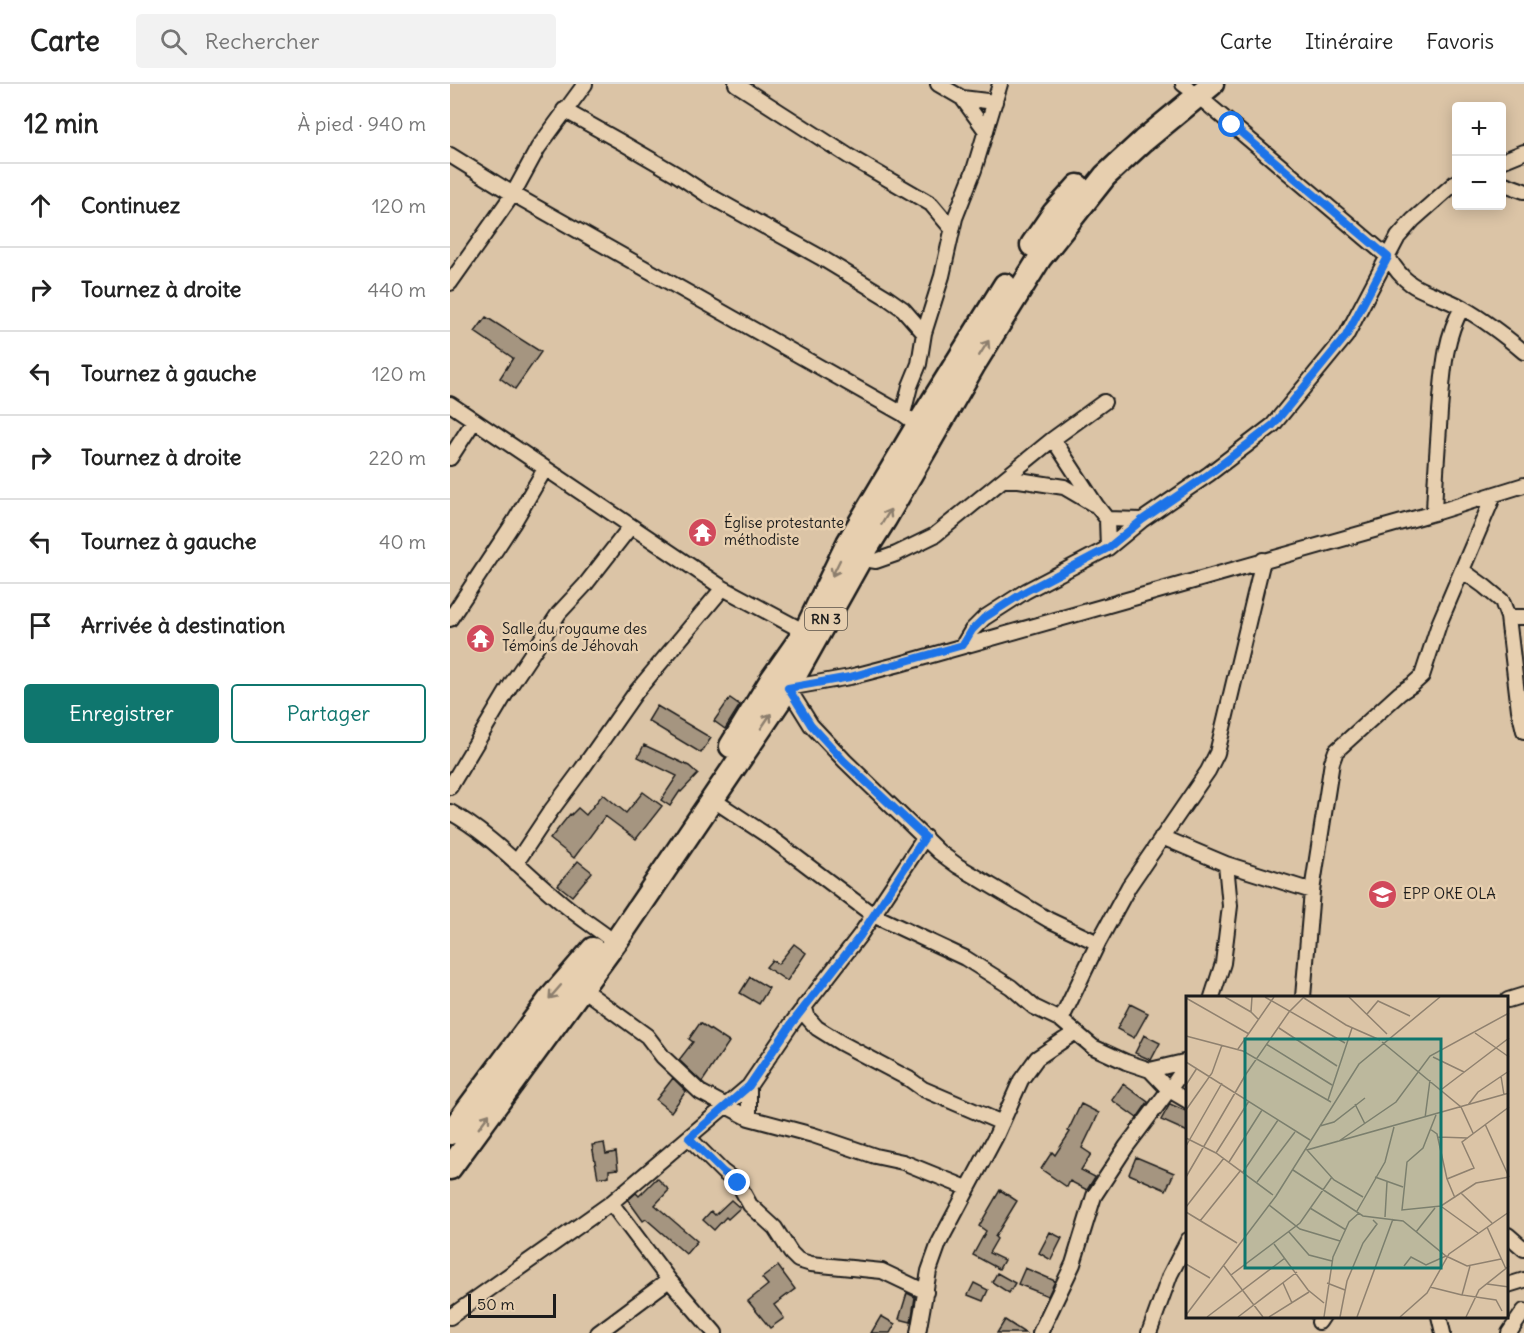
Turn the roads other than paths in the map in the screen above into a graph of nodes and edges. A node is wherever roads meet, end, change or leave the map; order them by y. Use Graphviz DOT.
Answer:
graph roads {
  1 [pos="585,84"];
  2 [pos="736,84"];
  3 [pos="938,84"];
  4 [pos="1000,84"];
  5 [pos="1194,87"];
  6 [pos="962,98"];
  7 [pos="995,102"];
  8 [pos="564,110"];
  9 [pos="986,131"];
  10 [pos="1524,152"];
  11 [pos="450,155"];
  12 [pos="1506,159"];
  13 [pos="1506,184"];
  14 [pos="1452,186"];
  15 [pos="1522,186"];
  16 [pos="513,194"];
  17 [pos="931,204"];
  18 [pos="959,204"];
  19 [pos="952,230"];
  20 [pos="1388,257"];
  21 [pos="450,282"];
  22 [pos="1462,308"];
  23 [pos="924,333"];
  24 [pos="1524,352"];
  25 [pos="1104,402"];
  26 [pos="450,404"];
  27 [pos="911,419"];
  28 [pos="474,421"];
  29 [pos="1053,439"];
  30 [pos="450,458"];
  31 [pos="545,469"];
  32 [pos="1005,480"];
  33 [pos="1524,485"];
  34 [pos="1494,495"];
  35 [pos="1096,506"];
  36 [pos="1434,513"];
  37 [pos="1107,519"];
  38 [pos="1142,520"];
  39 [pos="631,526"];
  40 [pos="1108,548"];
  41 [pos="863,554"];
  42 [pos="1263,560"];
  43 [pos="1462,571"];
  44 [pos="723,588"];
  45 [pos="1508,617"];
  46 [pos="1524,617"];
  47 [pos="450,619"];
  48 [pos="805,632"];
  49 [pos="963,645"];
  50 [pos="788,688"];
  51 [pos="1524,731"];
  52 [pos="450,787"];
  53 [pos="712,799"];
  54 [pos="450,812"];
  55 [pos="925,837"];
  56 [pos="1162,837"];
  57 [pos="516,863"];
  58 [pos="1226,864"];
  59 [pos="1312,891"];
  60 [pos="873,915"];
  61 [pos="605,935"];
  62 [pos="1098,943"];
  63 [pos="581,988"];
  64 [pos="1212,996"];
  65 [pos="1303,996"];
  66 [pos="804,1006"];
  67 [pos="1061,1020"];
  68 [pos="1074,1033"];
  69 [pos="1186,1062"];
  70 [pos="1186,1065"];
  71 [pos="1150,1070"];
  72 [pos="749,1086"];
  73 [pos="1169,1090"];
  74 [pos="1186,1100"];
  75 [pos="727,1106"];
  76 [pos="749,1118"];
  77 [pos="1002,1123"];
  78 [pos="450,1133"];
  79 [pos="689,1138"];
  80 [pos="450,1168"];
  81 [pos="967,1188"];
  82 [pos="611,1203"];
  83 [pos="1509,1236"];
  84 [pos="1186,1244"];
  85 [pos="1524,1249"];
  86 [pos="669,1280"];
  87 [pos="1524,1280"];
  88 [pos="1509,1285"];
  89 [pos="926,1292"];
  90 [pos="1524,1311"];
  91 [pos="450,1317"];
  92 [pos="1439,1318"];
  93 [pos="598,1333"];
  94 [pos="715,1333"];
  95 [pos="918,1333"];
  96 [pos="1040,1333"];
  97 [pos="1149,1333"];
  98 [pos="1443,1333"];
  99 [pos="1509,1333"];
  1 -- 8 [label="street"];
  2 -- 17 [label="street"];
  3 -- 6 [label="street"];
  4 -- 7 [label="street"];
  5 -- 20 [label="street"];
  5 -- 27 [label="main road, RN 3"];
  41 -- 5 [label="main road, RN 3, one-way"];
  6 -- 7 [label="street"];
  6 -- 9 [label="street"];
  7 -- 9 [label="street"];
  8 -- 16 [label="street"];
  8 -- 23 [label="street"];
  9 -- 18 [label="street"];
  10 -- 12 [label="street"];
  11 -- 16 [label="street"];
  13 -- 15 [label="street"];
  14 -- 20 [label="street"];
  16 -- 21 [label="street"];
  16 -- 27 [label="street"];
  17 -- 18 [label="street"];
  17 -- 19 [label="street"];
  18 -- 19 [label="street"];
  19 -- 23 [label="street"];
  20 -- 22 [label="street"];
  20 -- 38 [label="street"];
  22 -- 24 [label="street"];
  22 -- 36 [label="street"];
  23 -- 27 [label="street"];
  25 -- 29 [label="street"];
  26 -- 28 [label="street"];
  27 -- 48 [label="main road, RN 3, one-way"];
  28 -- 30 [label="street"];
  28 -- 31 [label="street"];
  29 -- 32 [label="street"];
  29 -- 35 [label="street"];
  31 -- 39 [label="street"];
  31 -- 47 [label="street"];
  32 -- 35 [label="street"];
  32 -- 41 [label="street"];
  33 -- 34 [label="street"];
  34 -- 36 [label="street"];
  34 -- 43 [label="street"];
  35 -- 37 [label="street"];
  36 -- 42 [label="street"];
  37 -- 38 [label="street"];
  37 -- 40 [label="street"];
  38 -- 40 [label="street"];
  39 -- 44 [label="street"];
  39 -- 52 [label="street"];
  40 -- 49 [label="street"];
  41 -- 50 [label="main road, RN 3"];
  42 -- 49 [label="street"];
  42 -- 56 [label="street"];
  43 -- 45 [label="street"];
  43 -- 59 [label="street"];
  44 -- 48 [label="street"];
  44 -- 57 [label="street"];
  45 -- 46 [label="street"];
  45 -- 51 [label="street"];
  48 -- 61 [label="main road, RN 3"];
  49 -- 50 [label="street"];
  53 -- 50 [label="main road, RN 3, one-way"];
  50 -- 55 [label="street"];
  53 -- 60 [label="street"];
  53 -- 63 [label="main road, RN 3"];
  54 -- 57 [label="street"];
  55 -- 60 [label="street"];
  55 -- 62 [label="street"];
  56 -- 58 [label="street"];
  56 -- 62 [label="street"];
  57 -- 61 [label="street"];
  58 -- 59 [label="street"];
  58 -- 64 [label="street"];
  59 -- 65 [label="street"];
  60 -- 66 [label="street"];
  60 -- 67 [label="street"];
  61 -- 78 [label="main road, RN 3, one-way"];
  62 -- 67 [label="street"];
  63 -- 75 [label="street"];
  80 -- 63 [label="main road, RN 3, one-way"];
  66 -- 72 [label="street"];
  66 -- 77 [label="street"];
  67 -- 68 [label="street"];
  68 -- 71 [label="street"];
  68 -- 77 [label="street"];
  69 -- 71 [label="street"];
  70 -- 73 [label="street"];
  71 -- 73 [label="street"];
  72 -- 75 [label="street"];
  72 -- 76 [label="street"];
  73 -- 74 [label="street"];
  73 -- 96 [label="street"];
  75 -- 76 [label="street"];
  75 -- 79 [label="street"];
  76 -- 81 [label="street"];
  77 -- 81 [label="street"];
  79 -- 82 [label="street"];
  79 -- 89 [label="street"];
  81 -- 89 [label="street"];
  82 -- 86 [label="street"];
  82 -- 91 [label="street"];
  83 -- 85 [label="street"];
  84 -- 97 [label="street"];
  86 -- 93 [label="street"];
  86 -- 94 [label="street"];
  87 -- 88 [label="street"];
  89 -- 95 [label="street"];
  90 -- 99 [label="street"];
  92 -- 98 [label="street"];
}
